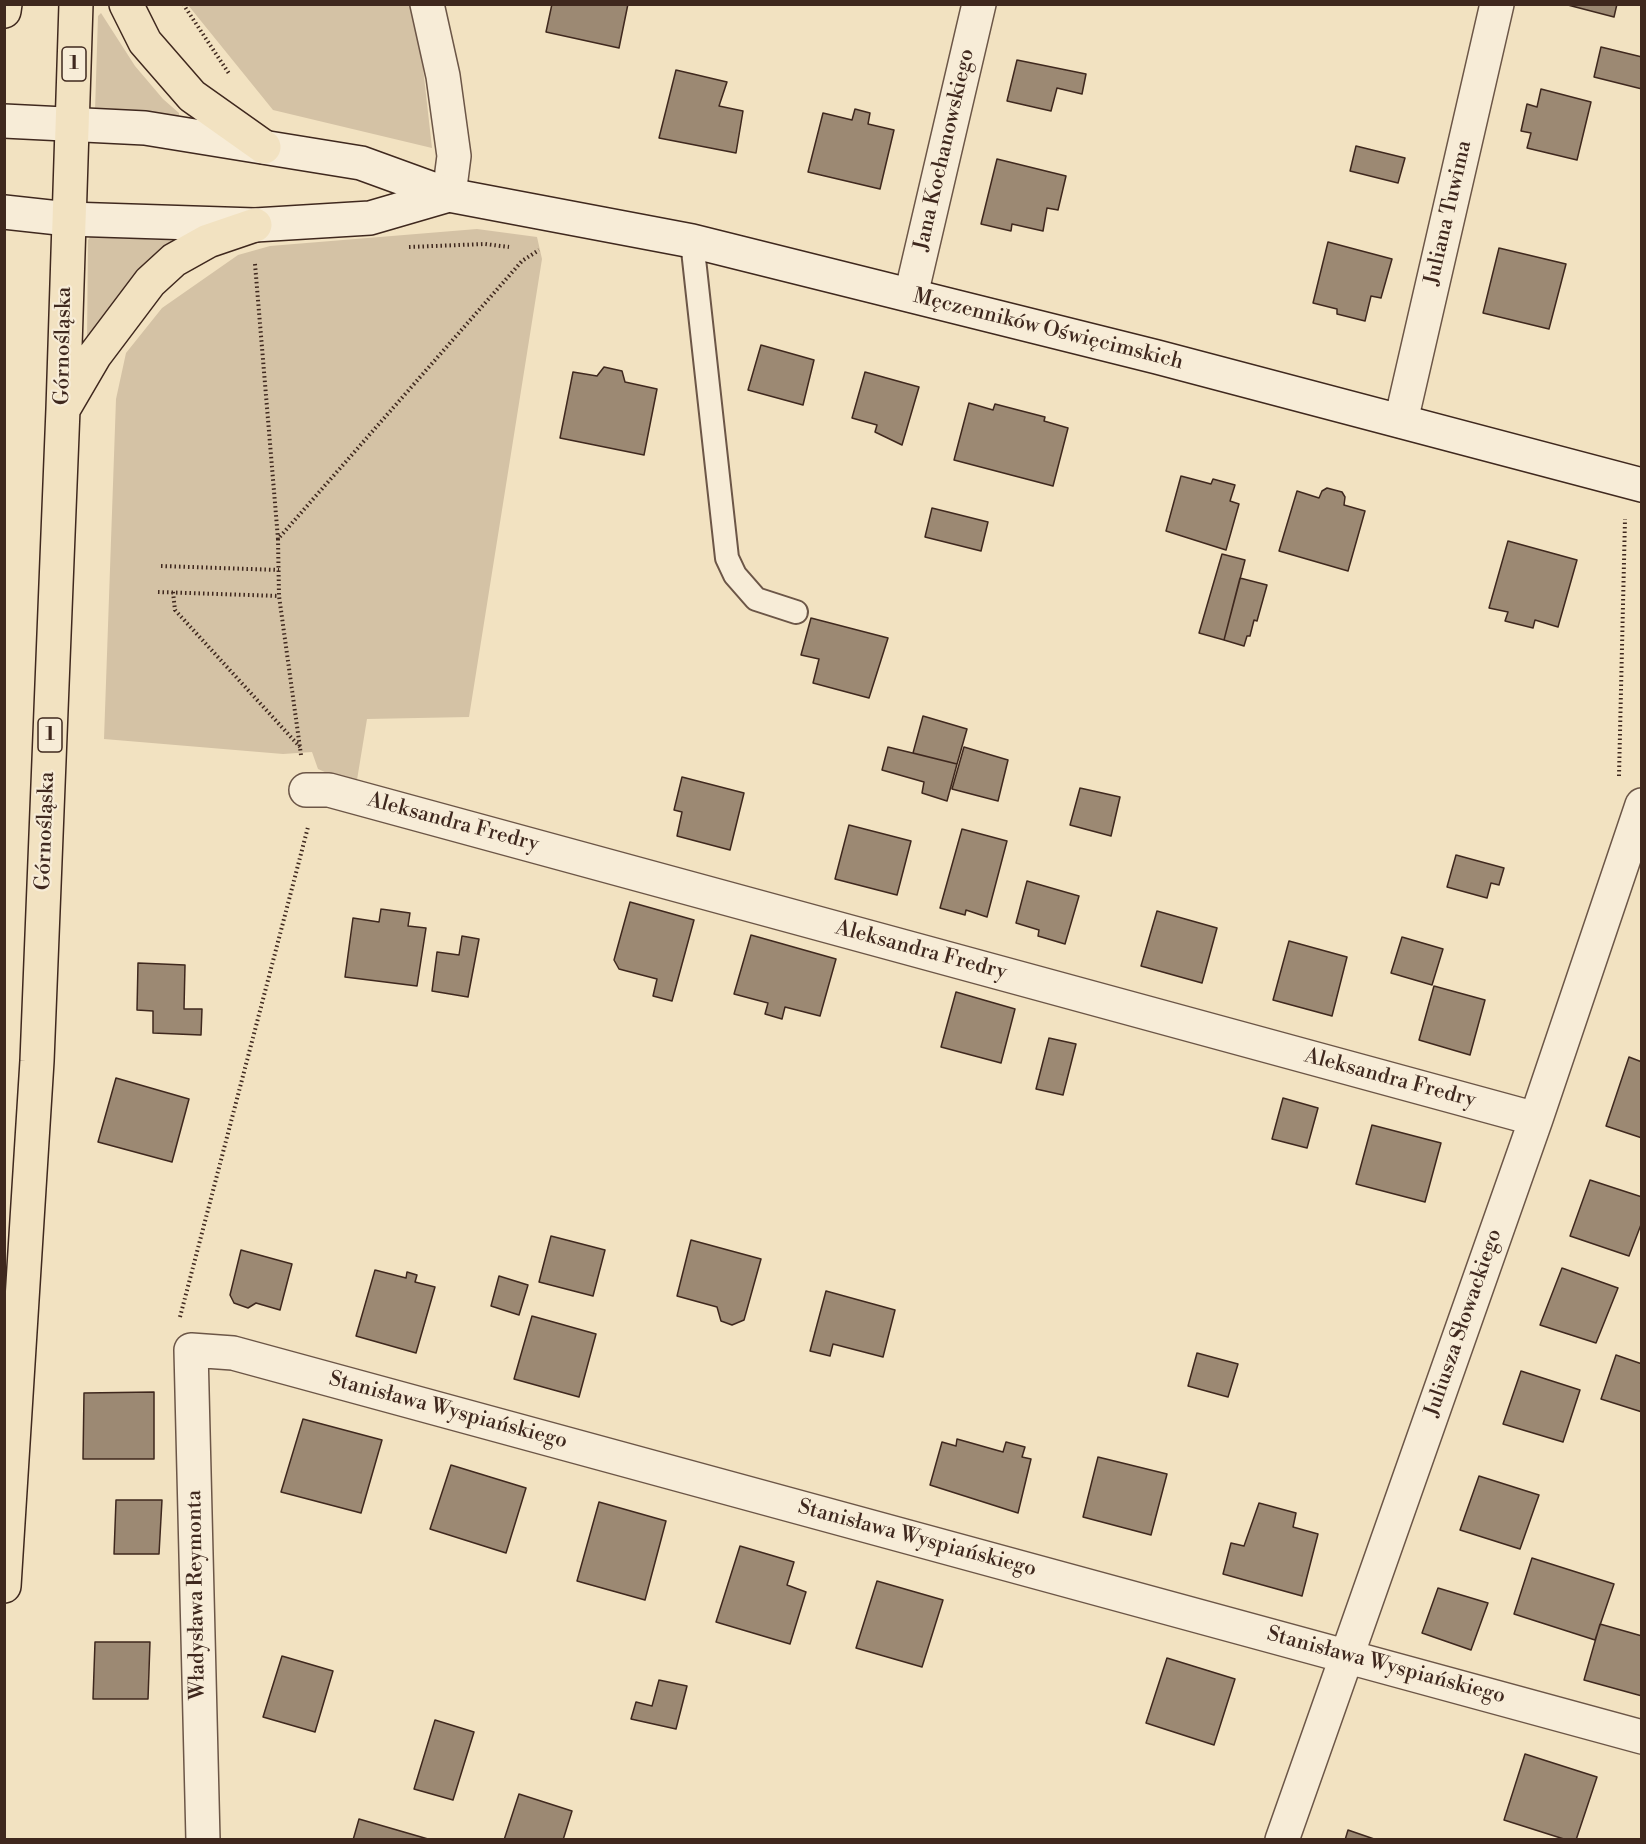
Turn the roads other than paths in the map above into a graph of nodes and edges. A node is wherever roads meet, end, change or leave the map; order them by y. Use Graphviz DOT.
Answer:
graph roads {
  1 [pos="5,4"];
  2 [pos="76,4"];
  3 [pos="126,4"];
  4 [pos="427,4"];
  5 [pos="979,4"];
  6 [pos="1497,4"];
  7 [pos="4,11"];
  8 [pos="4,121"];
  9 [pos="72,124"];
  10 [pos="264,147"];
  11 [pos="449,195"];
  12 [pos="4,212"];
  13 [pos="68,219"];
  14 [pos="255,225"];
  15 [pos="692,241"];
  16 [pos="911,295"];
  17 [pos="63,409"];
  18 [pos="1401,421"];
  19 [pos="1641,484"];
  20 [pos="796,612"];
  21 [pos="306,790"];
  22 [pos="1641,805"];
  23 [pos="1536,1119"];
  24 [pos="191,1350"];
  25 [pos="4,1586"];
  26 [pos="1347,1656"];
  27 [pos="1641,1737"];
  28 [pos="202,1839"];
  29 [pos="1282,1839"];
  1 -- 7 [label="main road"];
  2 -- 9 [label="main road, Górnośląska / 1"];
  3 -- 10 [label="main road"];
  4 -- 11 [label="street"];
  5 -- 16 [label="street, Jana Kochanowskiego"];
  6 -- 18 [label="street, Juliana Tuwima"];
  8 -- 9 [label="street, Męczenników Oświęcimskich"];
  9 -- 10 [label="street, Męczenników Oświęcimskich"];
  9 -- 13 [label="main road, Górnośląska / 1"];
  10 -- 11 [label="street, Męczenników Oświęcimskich"];
  11 -- 14 [label="street, Męczenników Oświęcimskich"];
  11 -- 15 [label="street, Męczenników Oświęcimskich"];
  12 -- 13 [label="street, Męczenników Oświęcimskich"];
  13 -- 14 [label="street, Męczenników Oświęcimskich"];
  13 -- 17 [label="main road, Górnośląska / 1"];
  14 -- 17 [label="main road"];
  15 -- 16 [label="street, Męczenników Oświęcimskich"];
  15 -- 20 [label="lane"];
  16 -- 18 [label="street, Męczenników Oświęcimskich"];
  17 -- 25 [label="main road, Górnośląska / 1"];
  18 -- 19 [label="street, Męczenników Oświęcimskich"];
  21 -- 23 [label="street, Aleksandra Fredry"];
  22 -- 23 [label="street, Juliusza Słowackiego"];
  23 -- 26 [label="street, Juliusza Słowackiego"];
  24 -- 26 [label="street, Stanisława Wyspiańskiego"];
  24 -- 28 [label="street, Władysława Reymonta"];
  26 -- 27 [label="street, Stanisława Wyspiańskiego"];
  26 -- 29 [label="street, Juliusza Słowackiego"];
}
